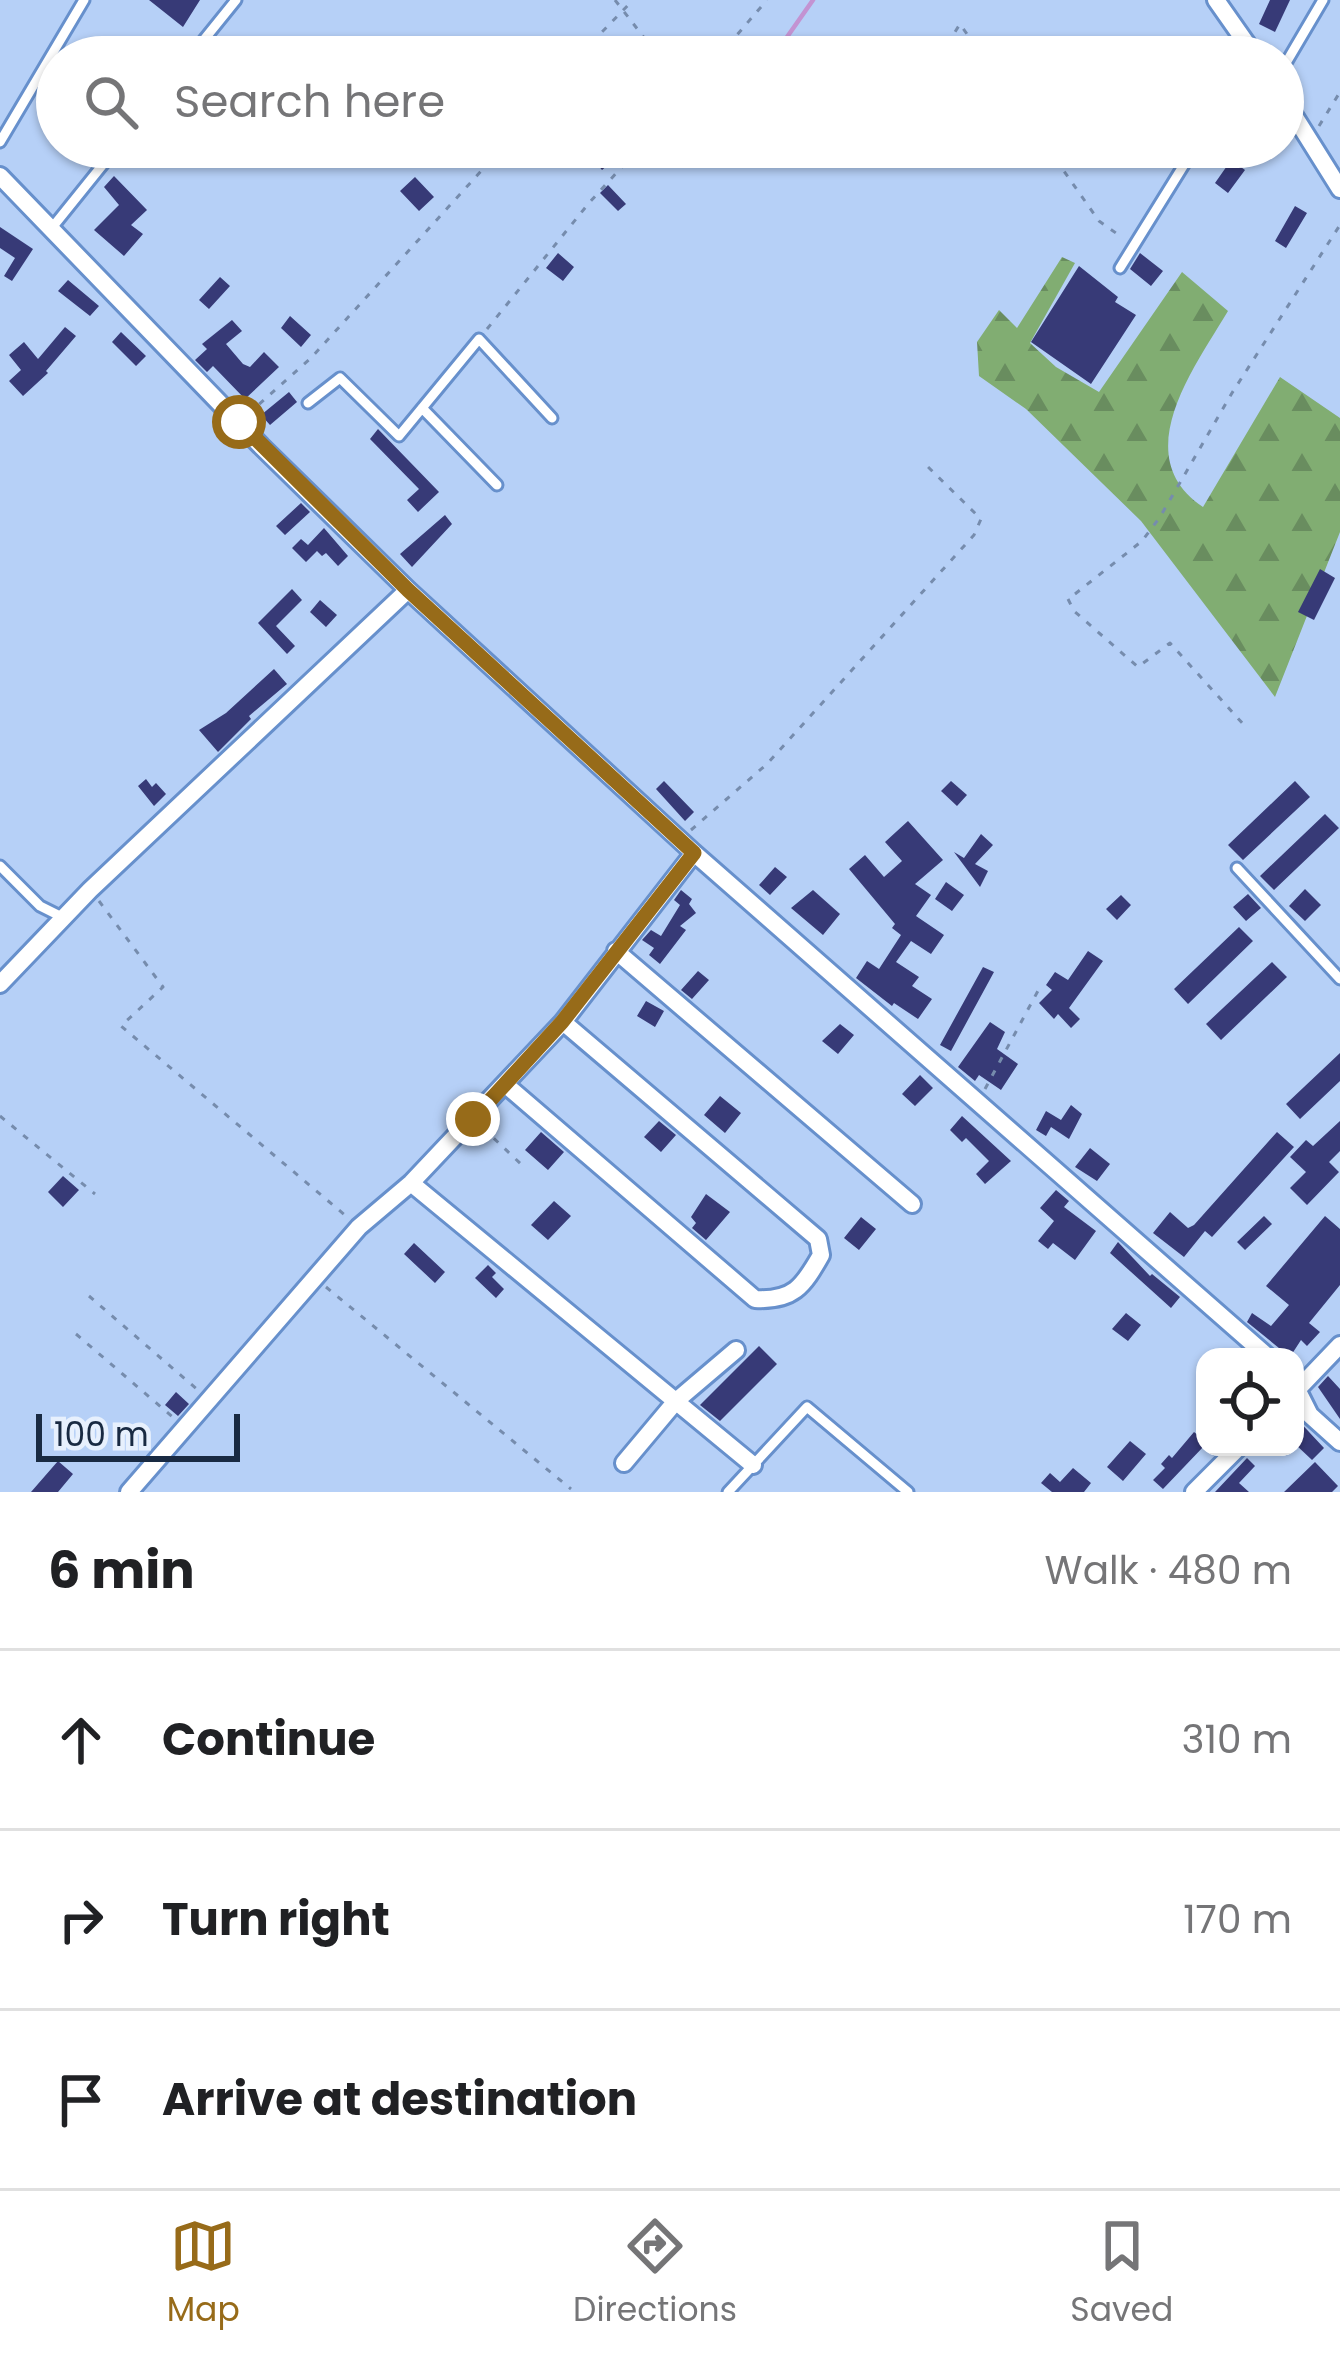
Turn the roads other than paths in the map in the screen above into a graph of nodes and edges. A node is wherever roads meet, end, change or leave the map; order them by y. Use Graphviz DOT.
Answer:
graph roads {
  1 [pos="84,0"];
  2 [pos="236,0"];
  3 [pos="1216,0"];
  4 [pos="1323,0"];
  5 [pos="63,36"];
  6 [pos="207,36"];
  7 [pos="1240,36"];
  8 [pos="1302,36"];
  9 [pos="36,81"];
  10 [pos="1304,131"];
  11 [pos="0,142"];
  12 [pos="101,168"];
  13 [pos="1182,168"];
  14 [pos="0,176"];
  15 [pos="1340,189"];
  16 [pos="51,229"];
  17 [pos="1120,268"];
  18 [pos="308,403"];
  19 [pos="422,408"];
  20 [pos="552,418"];
  21 [pos="497,485"];
  22 [pos="408,590"];
  23 [pos="694,853"];
  24 [pos="0,866"];
  25 [pos="1237,868"];
  26 [pos="62,917"];
  27 [pos="616,951"];
  28 [pos="1340,979"];
  29 [pos="0,984"];
  30 [pos="562,1022"];
  31 [pos="506,1085"];
  32 [pos="411,1183"];
  33 [pos="912,1204"];
  34 [pos="1340,1345"];
  35 [pos="1258,1348"];
  36 [pos="736,1350"];
  37 [pos="1304,1381"];
  38 [pos="676,1401"];
  39 [pos="1304,1403"];
  40 [pos="1340,1442"];
  41 [pos="1230,1456"];
  42 [pos="625,1463"];
  43 [pos="753,1466"];
  44 [pos="129,1492"];
  45 [pos="728,1492"];
  46 [pos="908,1492"];
  47 [pos="1194,1492"];
  1 -- 5 [label="lane"];
  2 -- 6 [label="lane"];
  3 -- 7 [label="street"];
  4 -- 8 [label="lane"];
  9 -- 11 [label="lane"];
  10 -- 15 [label="street"];
  12 -- 16 [label="lane"];
  13 -- 17 [label="lane"];
  14 -- 16 [label="street"];
  16 -- 22 [label="street"];
  18 -- 19 [label="lane"];
  19 -- 20 [label="lane"];
  19 -- 21 [label="lane"];
  22 -- 23 [label="street"];
  22 -- 26 [label="street"];
  23 -- 27 [label="street"];
  23 -- 35 [label="street"];
  24 -- 26 [label="lane"];
  25 -- 28 [label="lane"];
  26 -- 29 [label="street"];
  27 -- 30 [label="street"];
  27 -- 33 [label="street"];
  30 -- 31 [label="street"];
  30 -- 31 [label="street"];
  31 -- 32 [label="street"];
  32 -- 38 [label="street"];
  32 -- 44 [label="street"];
  34 -- 37 [label="street"];
  36 -- 38 [label="street"];
  38 -- 42 [label="street"];
  38 -- 43 [label="street"];
  39 -- 40 [label="street"];
  41 -- 47 [label="street"];
  43 -- 45 [label="lane"];
  43 -- 46 [label="lane"];
}
